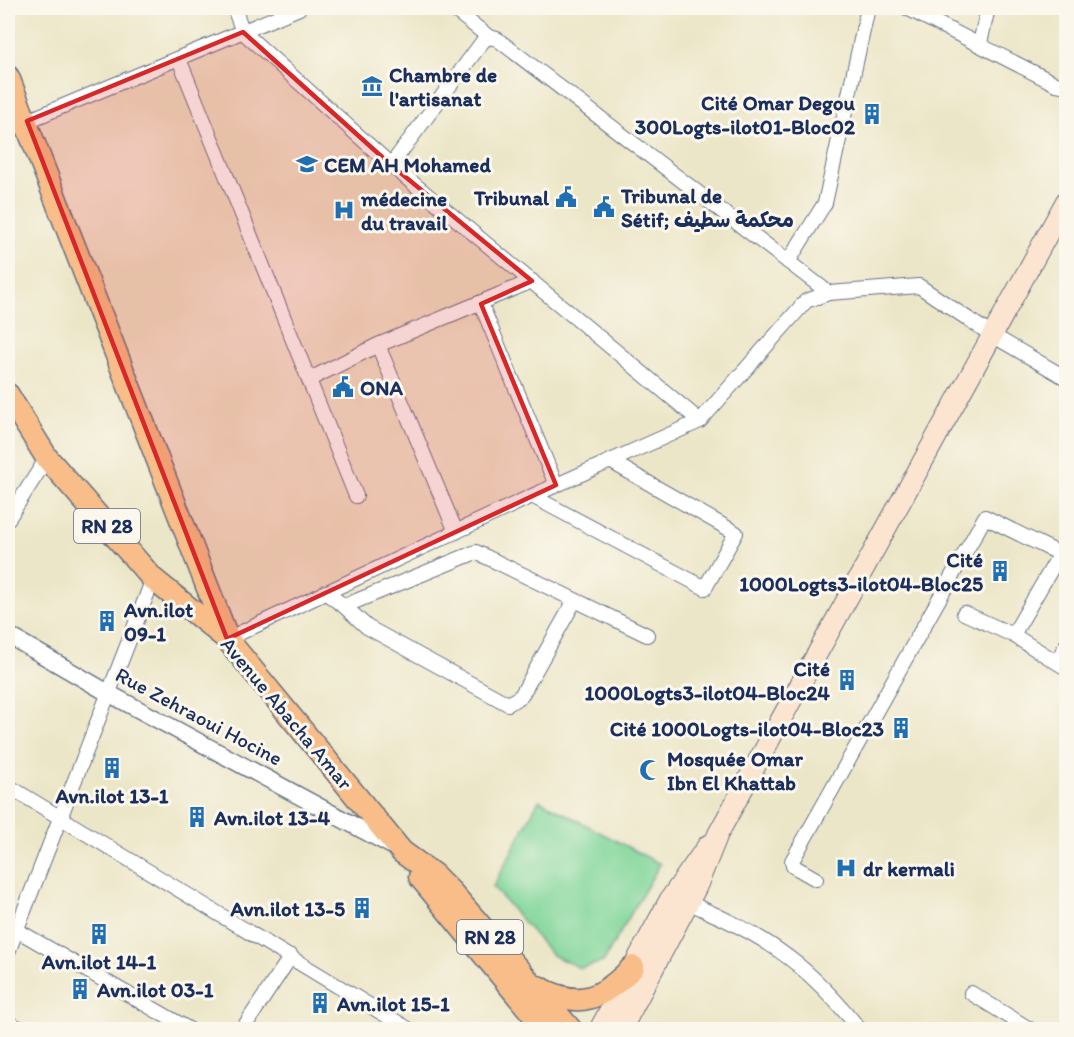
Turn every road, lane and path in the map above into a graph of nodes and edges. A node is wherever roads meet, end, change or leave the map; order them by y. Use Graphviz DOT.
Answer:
graph roads {
  1 [pos="234,8"];
  2 [pos="299,8"];
  3 [pos="452,8"];
  4 [pos="868,8"];
  5 [pos="907,8"];
  6 [pos="988,8"];
  7 [pos="243,32"];
  8 [pos="489,37"];
  9 [pos="981,43"];
  10 [pos="179,59"];
  11 [pos="8,77"];
  12 [pos="1066,86"];
  13 [pos="17,125"];
  14 [pos="391,165"];
  15 [pos="1066,201"];
  16 [pos="788,262"];
  17 [pos="532,281"];
  18 [pos="829,293"];
  19 [pos="482,304"];
  20 [pos="992,335"];
  21 [pos="378,345"];
  22 [pos="1066,378"];
  23 [pos="310,379"];
  24 [pos="8,395"];
  25 [pos="700,421"];
  26 [pos="47,458"];
  27 [pos="610,461"];
  28 [pos="556,485"];
  29 [pos="532,495"];
  30 [pos="356,496"];
  31 [pos="8,519"];
  32 [pos="456,532"];
  33 [pos="153,579"];
  34 [pos="325,592"];
  35 [pos="575,600"];
  36 [pos="344,606"];
  37 [pos="963,613"];
  38 [pos="8,634"];
  39 [pos="647,635"];
  40 [pos="1013,635"];
  41 [pos="227,639"];
  42 [pos="1066,645"];
  43 [pos="1062,665"];
  44 [pos="108,693"];
  45 [pos="8,786"];
  46 [pos="60,817"];
  47 [pos="402,852"];
  48 [pos="816,879"];
  49 [pos="679,901"];
  50 [pos="12,928"];
  51 [pos="8,951"];
  52 [pos="291,956"];
  53 [pos="633,967"];
  54 [pos="531,983"];
  55 [pos="971,993"];
  56 [pos="8,1023"];
  57 [pos="24,1029"];
  58 [pos="190,1029"];
  59 [pos="242,1029"];
  60 [pos="410,1029"];
  61 [pos="546,1029"];
  62 [pos="571,1029"];
  63 [pos="599,1029"];
  64 [pos="621,1029"];
  65 [pos="860,1029"];
  66 [pos="1031,1029"];
  1 -- 7 [label="street"];
  2 -- 7 [label="street"];
  3 -- 8 [label="street"];
  4 -- 16 [label="street"];
  5 -- 9 [label="street"];
  6 -- 9 [label="street"];
  7 -- 10 [label="street"];
  7 -- 14 [label="street"];
  8 -- 14 [label="street"];
  8 -- 16 [label="street"];
  9 -- 12 [label="street"];
  10 -- 13 [label="street"];
  10 -- 23 [label="street"];
  11 -- 13 [label="main road"];
  13 -- 41 [label="main road"];
  14 -- 17 [label="street"];
  15 -- 20 [label="main road"];
  16 -- 18 [label="street"];
  17 -- 19 [label="street"];
  17 -- 25 [label="street"];
  18 -- 20 [label="street"];
  18 -- 25 [label="street"];
  19 -- 21 [label="street"];
  19 -- 28 [label="street"];
  20 -- 22 [label="street"];
  20 -- 49 [label="main road"];
  21 -- 23 [label="street"];
  21 -- 32 [label="street"];
  23 -- 30 [label="street"];
  24 -- 26 [label="main road, Avenue Abacha Amar / RN 28"];
  25 -- 27 [label="street"];
  26 -- 31 [label="street"];
  26 -- 33 [label="main road, Avenue Abacha Amar / RN 28"];
  27 -- 28 [label="street"];
  27 -- 29 [label="street"];
  28 -- 29 [label="street"];
  29 -- 32 [label="street"];
  32 -- 34 [label="street"];
  33 -- 41 [label="main road, Avenue Abacha Amar / RN 28"];
  33 -- 44 [label="street"];
  34 -- 36 [label="street"];
  34 -- 41 [label="street"];
  35 -- 36 [label="street"];
  35 -- 36 [label="street"];
  35 -- 39 [label="street"];
  37 -- 40 [label="street"];
  38 -- 44 [label="street, Rue Zehraoui Hocine"];
  40 -- 43 [label="street"];
  40 -- 48 [label="street"];
  41 -- 47 [label="main road, Avenue Abacha Amar / RN 28"];
  42 -- 43 [label="street"];
  44 -- 46 [label="street"];
  44 -- 47 [label="street, Rue Zehraoui Hocine"];
  45 -- 46 [label="street"];
  46 -- 50 [label="street"];
  46 -- 52 [label="street"];
  47 -- 54 [label="main road, Avenue Abacha Amar / RN 28"];
  47 -- 61 [label="main road"];
  49 -- 53 [label="main road"];
  49 -- 64 [label="main road"];
  49 -- 65 [label="street"];
  50 -- 51 [label="street"];
  50 -- 58 [label="street"];
  52 -- 59 [label="street"];
  52 -- 60 [label="street"];
  53 -- 54 [label="main road"];
  53 -- 63 [label="main road"];
  54 -- 62 [label="main road, Avenue Abacha Amar / RN 28"];
  55 -- 66 [label="street"];
  56 -- 57 [label="street"];
}
